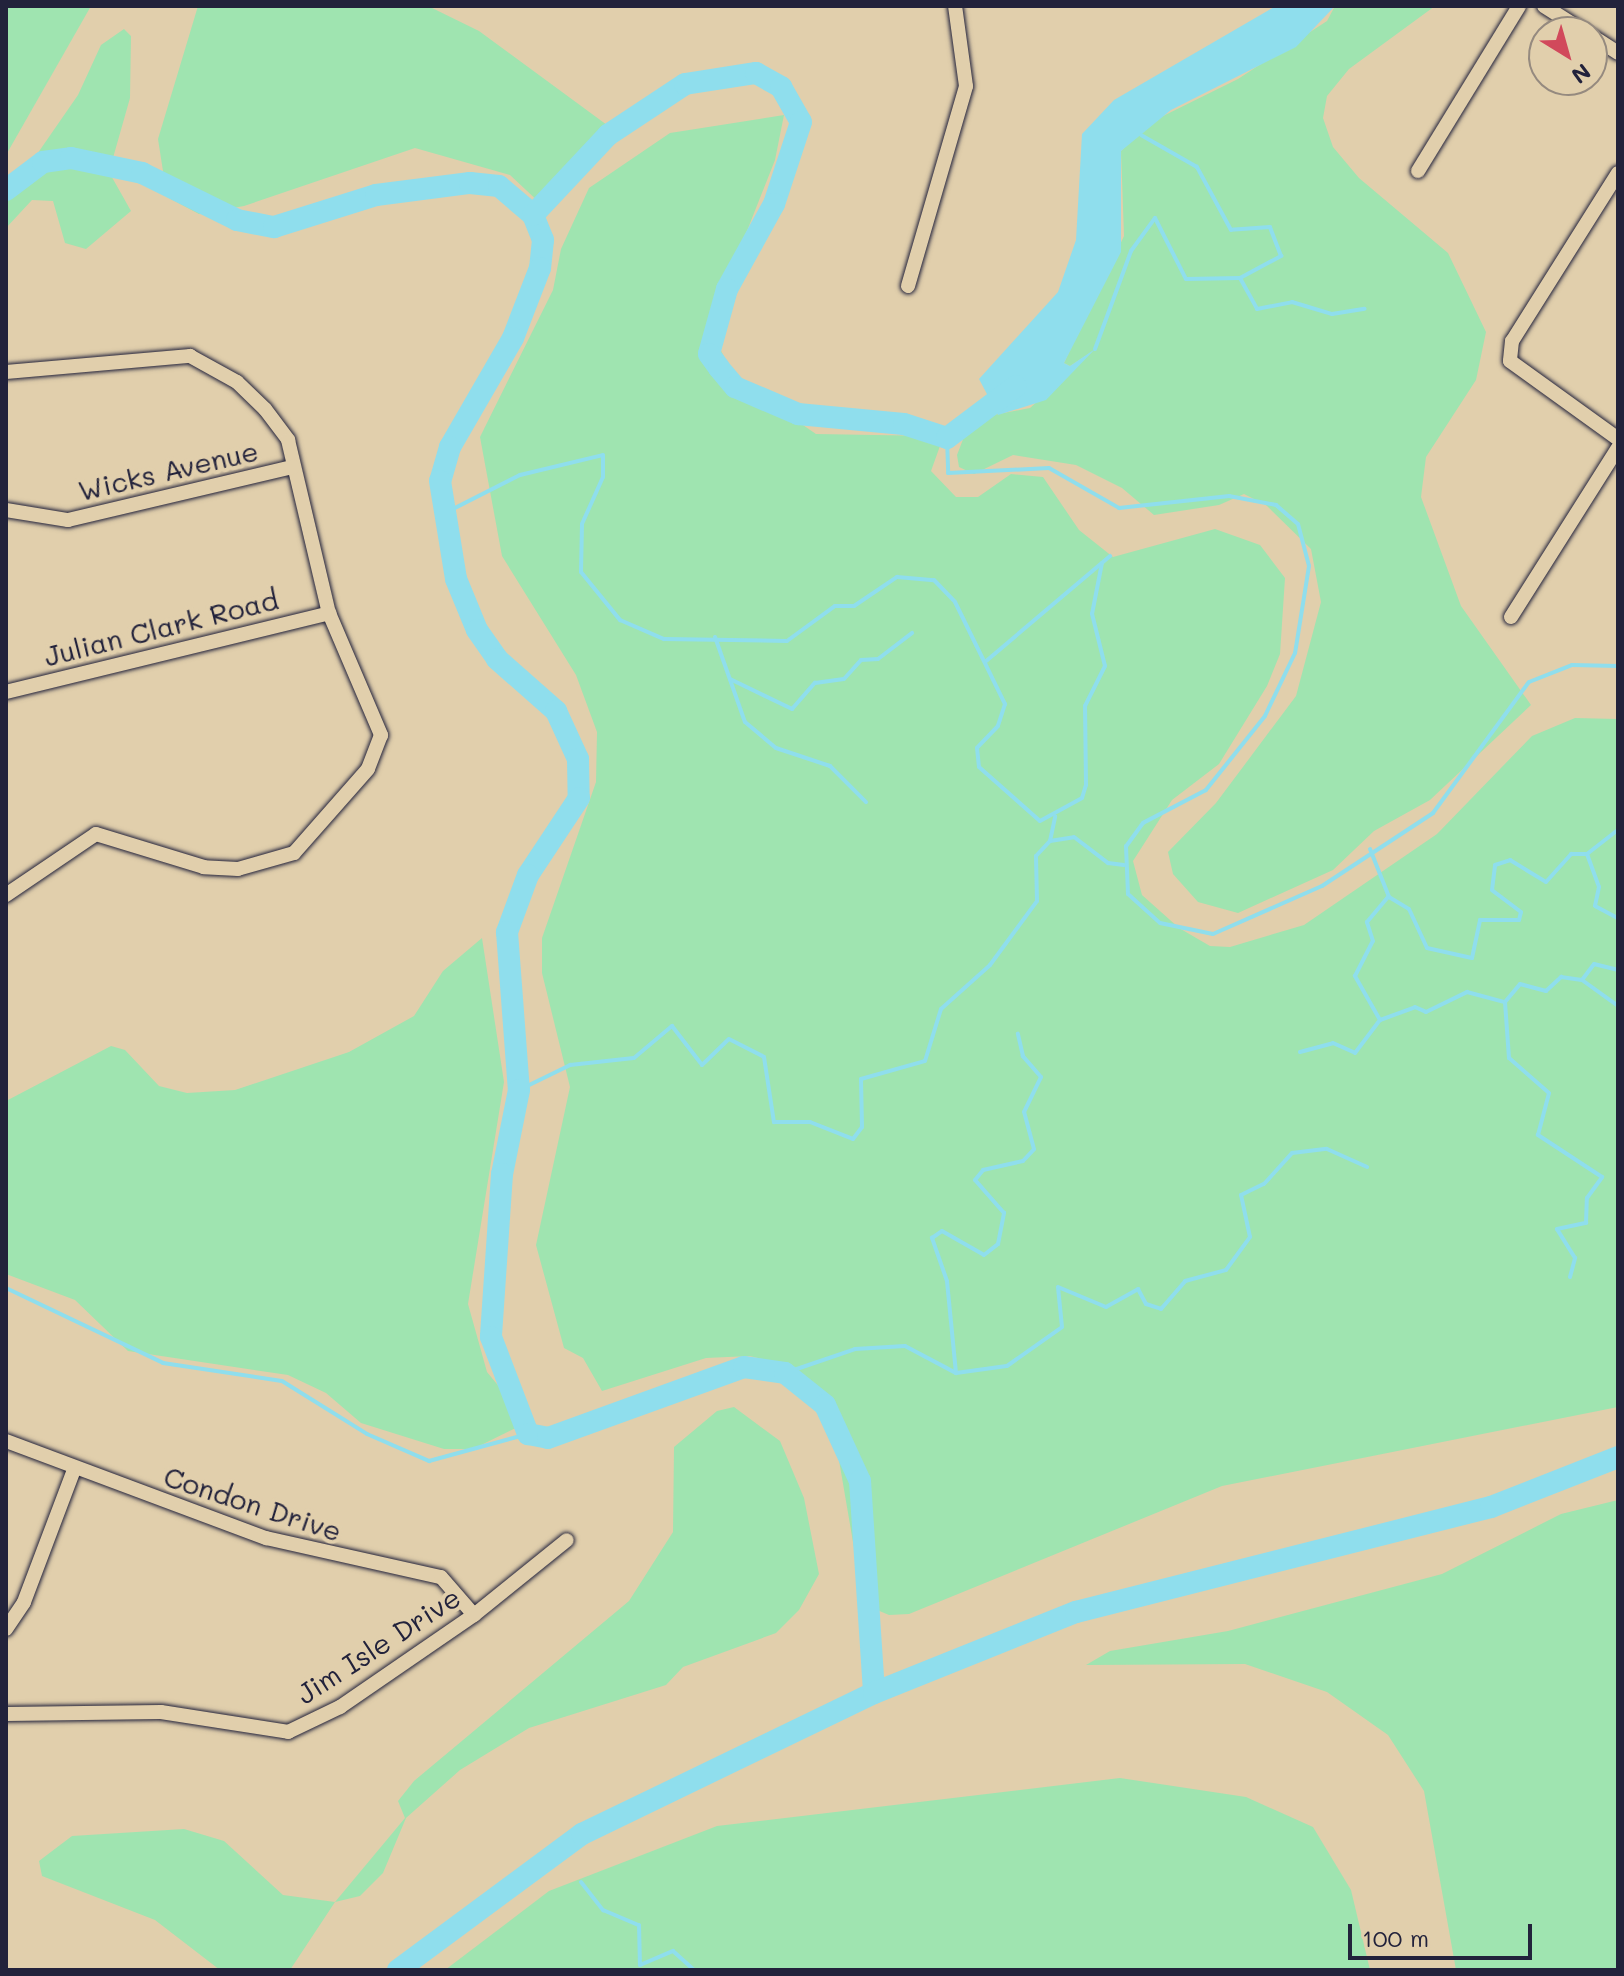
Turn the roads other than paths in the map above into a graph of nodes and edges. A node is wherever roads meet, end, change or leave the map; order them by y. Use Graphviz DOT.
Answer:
graph roads {
  1 [pos="955,6"];
  2 [pos="1519,6"];
  3 [pos="1418,171"];
  4 [pos="1618,173"];
  5 [pos="908,286"];
  6 [pos="6,372"];
  7 [pos="1618,439"];
  8 [pos="1618,448"];
  9 [pos="293,467"];
  10 [pos="6,510"];
  11 [pos="329,613"];
  12 [pos="1511,617"];
  13 [pos="6,692"];
  14 [pos="6,895"];
  15 [pos="6,1441"];
  16 [pos="74,1470"];
  17 [pos="567,1540"];
  18 [pos="474,1615"];
  19 [pos="6,1629"];
  20 [pos="6,1714"];
  1 -- 5 [label="street"];
  2 -- 3 [label="street"];
  4 -- 7 [label="street"];
  6 -- 9 [label="street"];
  8 -- 12 [label="street"];
  9 -- 10 [label="street, Wicks Avenue"];
  9 -- 11 [label="street"];
  11 -- 13 [label="street, Julian Clark Road"];
  11 -- 14 [label="street"];
  15 -- 16 [label="street, Condon Drive"];
  16 -- 18 [label="street, Condon Drive"];
  16 -- 19 [label="street"];
  17 -- 18 [label="street, Jim Isle Drive"];
  18 -- 20 [label="street, Jim Isle Drive"];
}
